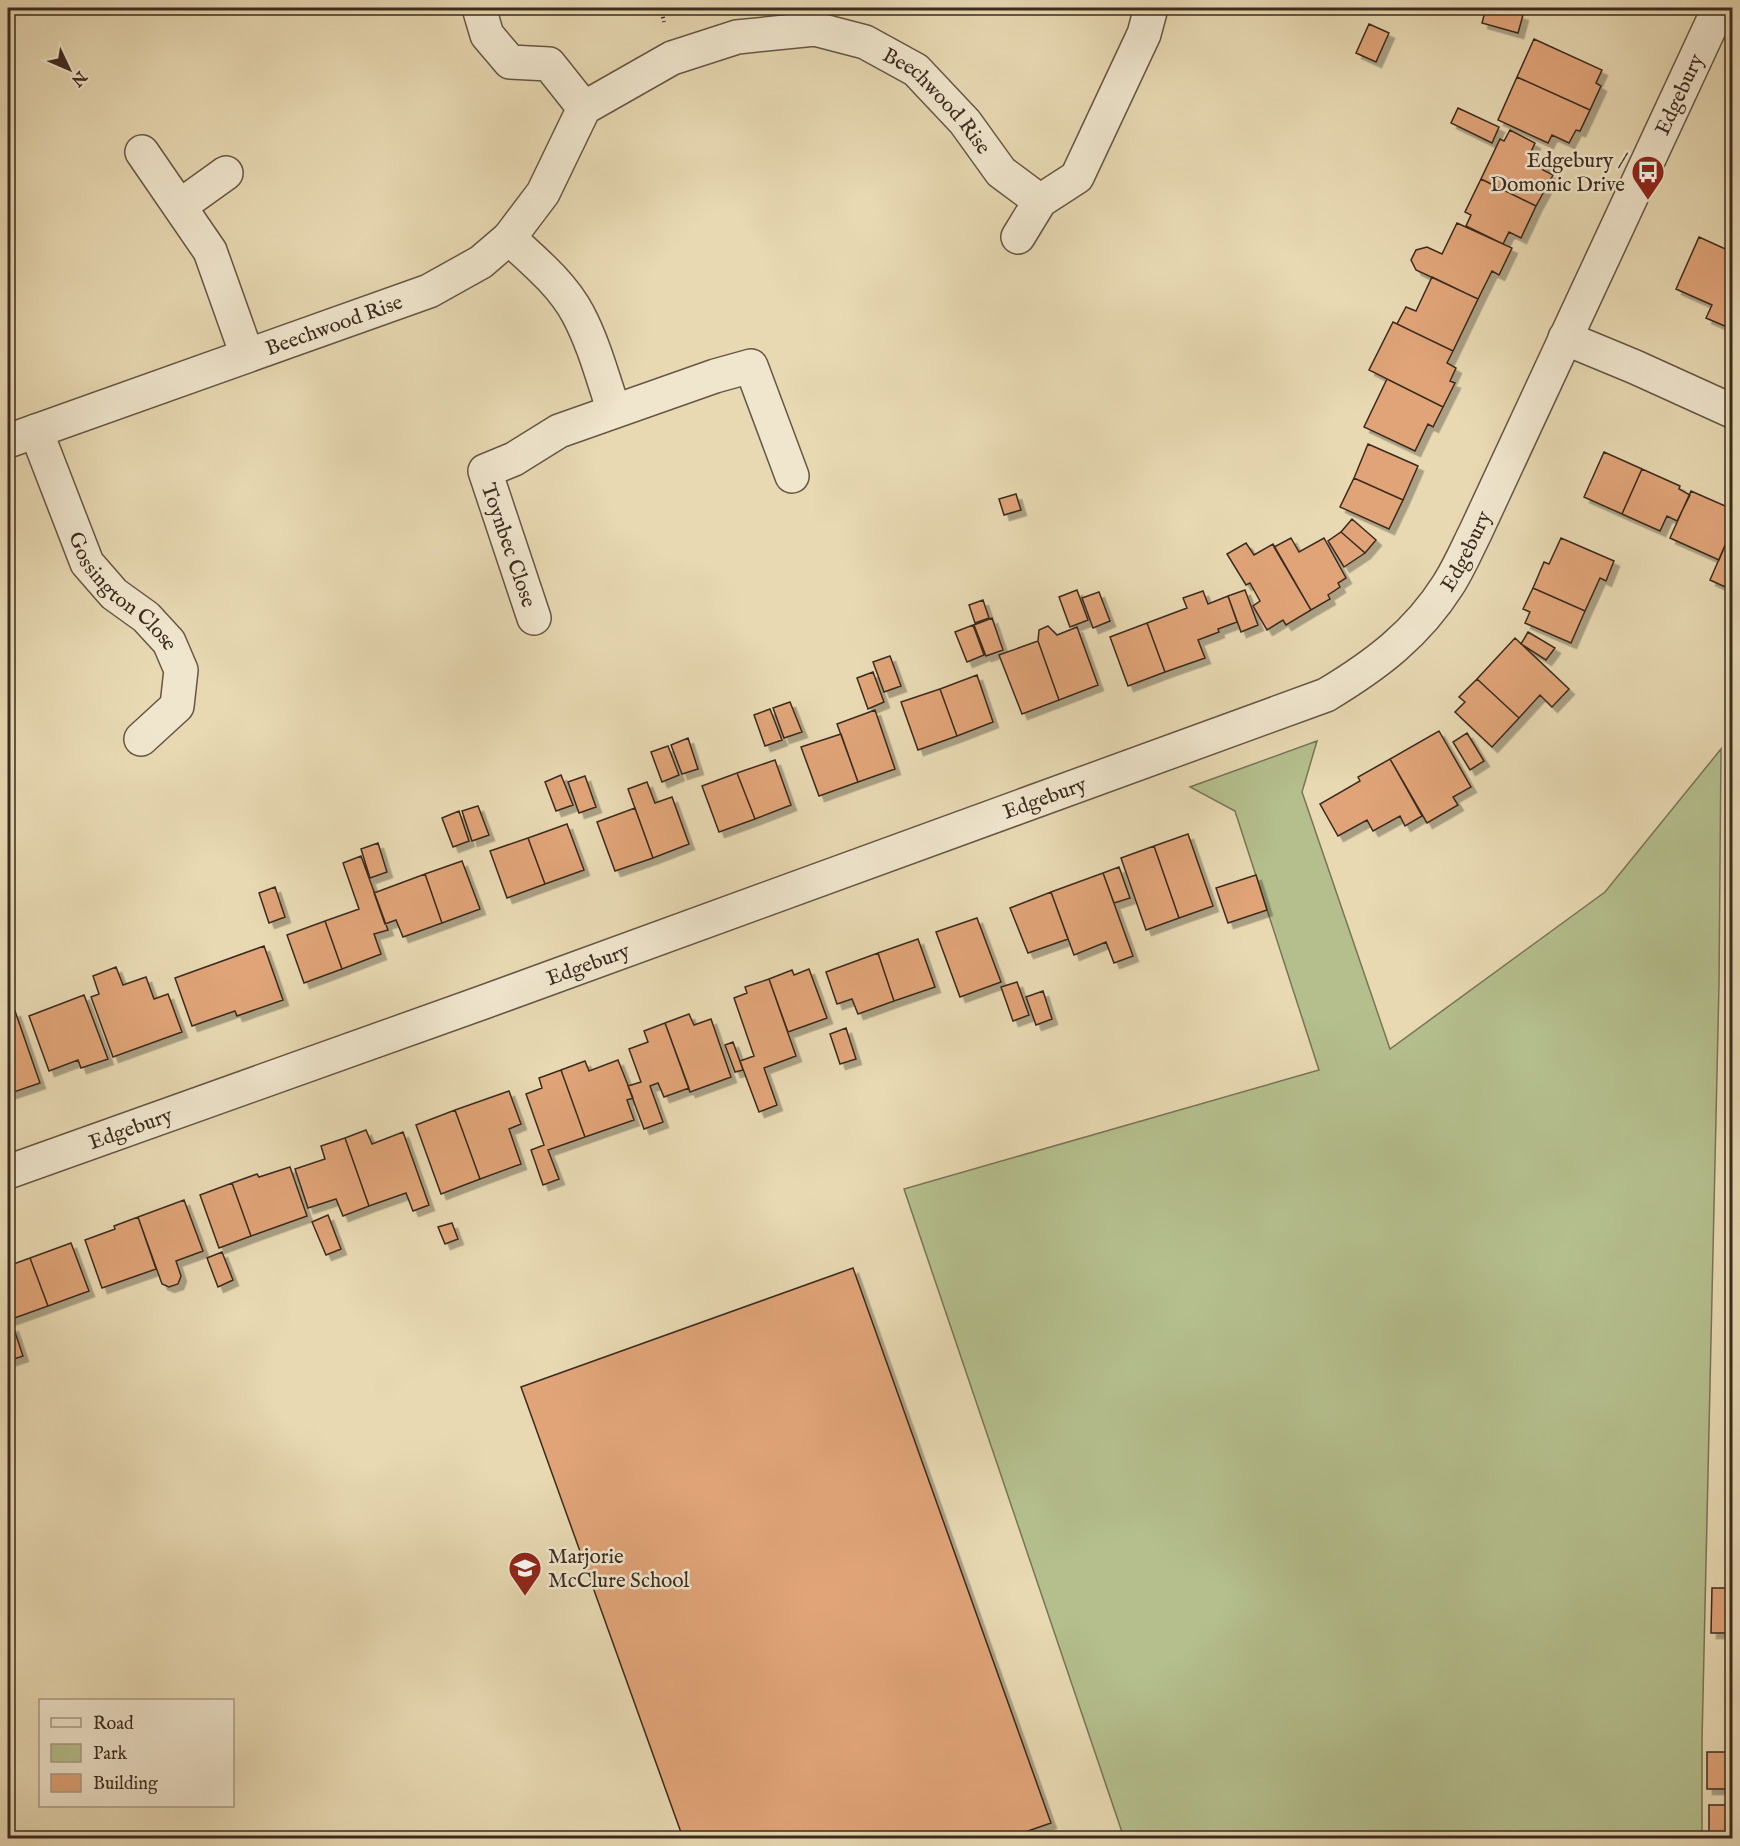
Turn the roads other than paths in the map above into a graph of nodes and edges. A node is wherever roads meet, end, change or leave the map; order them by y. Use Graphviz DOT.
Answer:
graph roads {
  1 [pos="479,8"];
  2 [pos="1151,8"];
  3 [pos="1719,8"];
  4 [pos="817,18"];
  5 [pos="584,108"];
  6 [pos="142,153"];
  7 [pos="226,173"];
  8 [pos="1040,201"];
  9 [pos="180,206"];
  10 [pos="1018,237"];
  11 [pos="509,238"];
  12 [pos="1565,338"];
  13 [pos="248,355"];
  14 [pos="614,411"];
  15 [pos="1732,411"];
  16 [pos="22,436"];
  17 [pos="792,476"];
  18 [pos="534,618"];
  19 [pos="141,739"];
  20 [pos="8,1172"];
  1 -- 5 [label="street"];
  2 -- 8 [label="street"];
  3 -- 12 [label="street, Edgebury"];
  4 -- 5 [label="street, Beechwood Rise"];
  4 -- 8 [label="street, Beechwood Rise"];
  5 -- 11 [label="street, Beechwood Rise"];
  6 -- 9 [label="street"];
  7 -- 9 [label="street"];
  8 -- 10 [label="street"];
  9 -- 13 [label="street"];
  11 -- 13 [label="street, Beechwood Rise"];
  11 -- 14 [label="street"];
  12 -- 15 [label="street"];
  12 -- 20 [label="street, Edgebury"];
  13 -- 16 [label="street, Beechwood Rise"];
  14 -- 17 [label="street, Toynbec Close"];
  14 -- 18 [label="street, Toynbec Close"];
  16 -- 19 [label="street, Gossington Close"];
}
